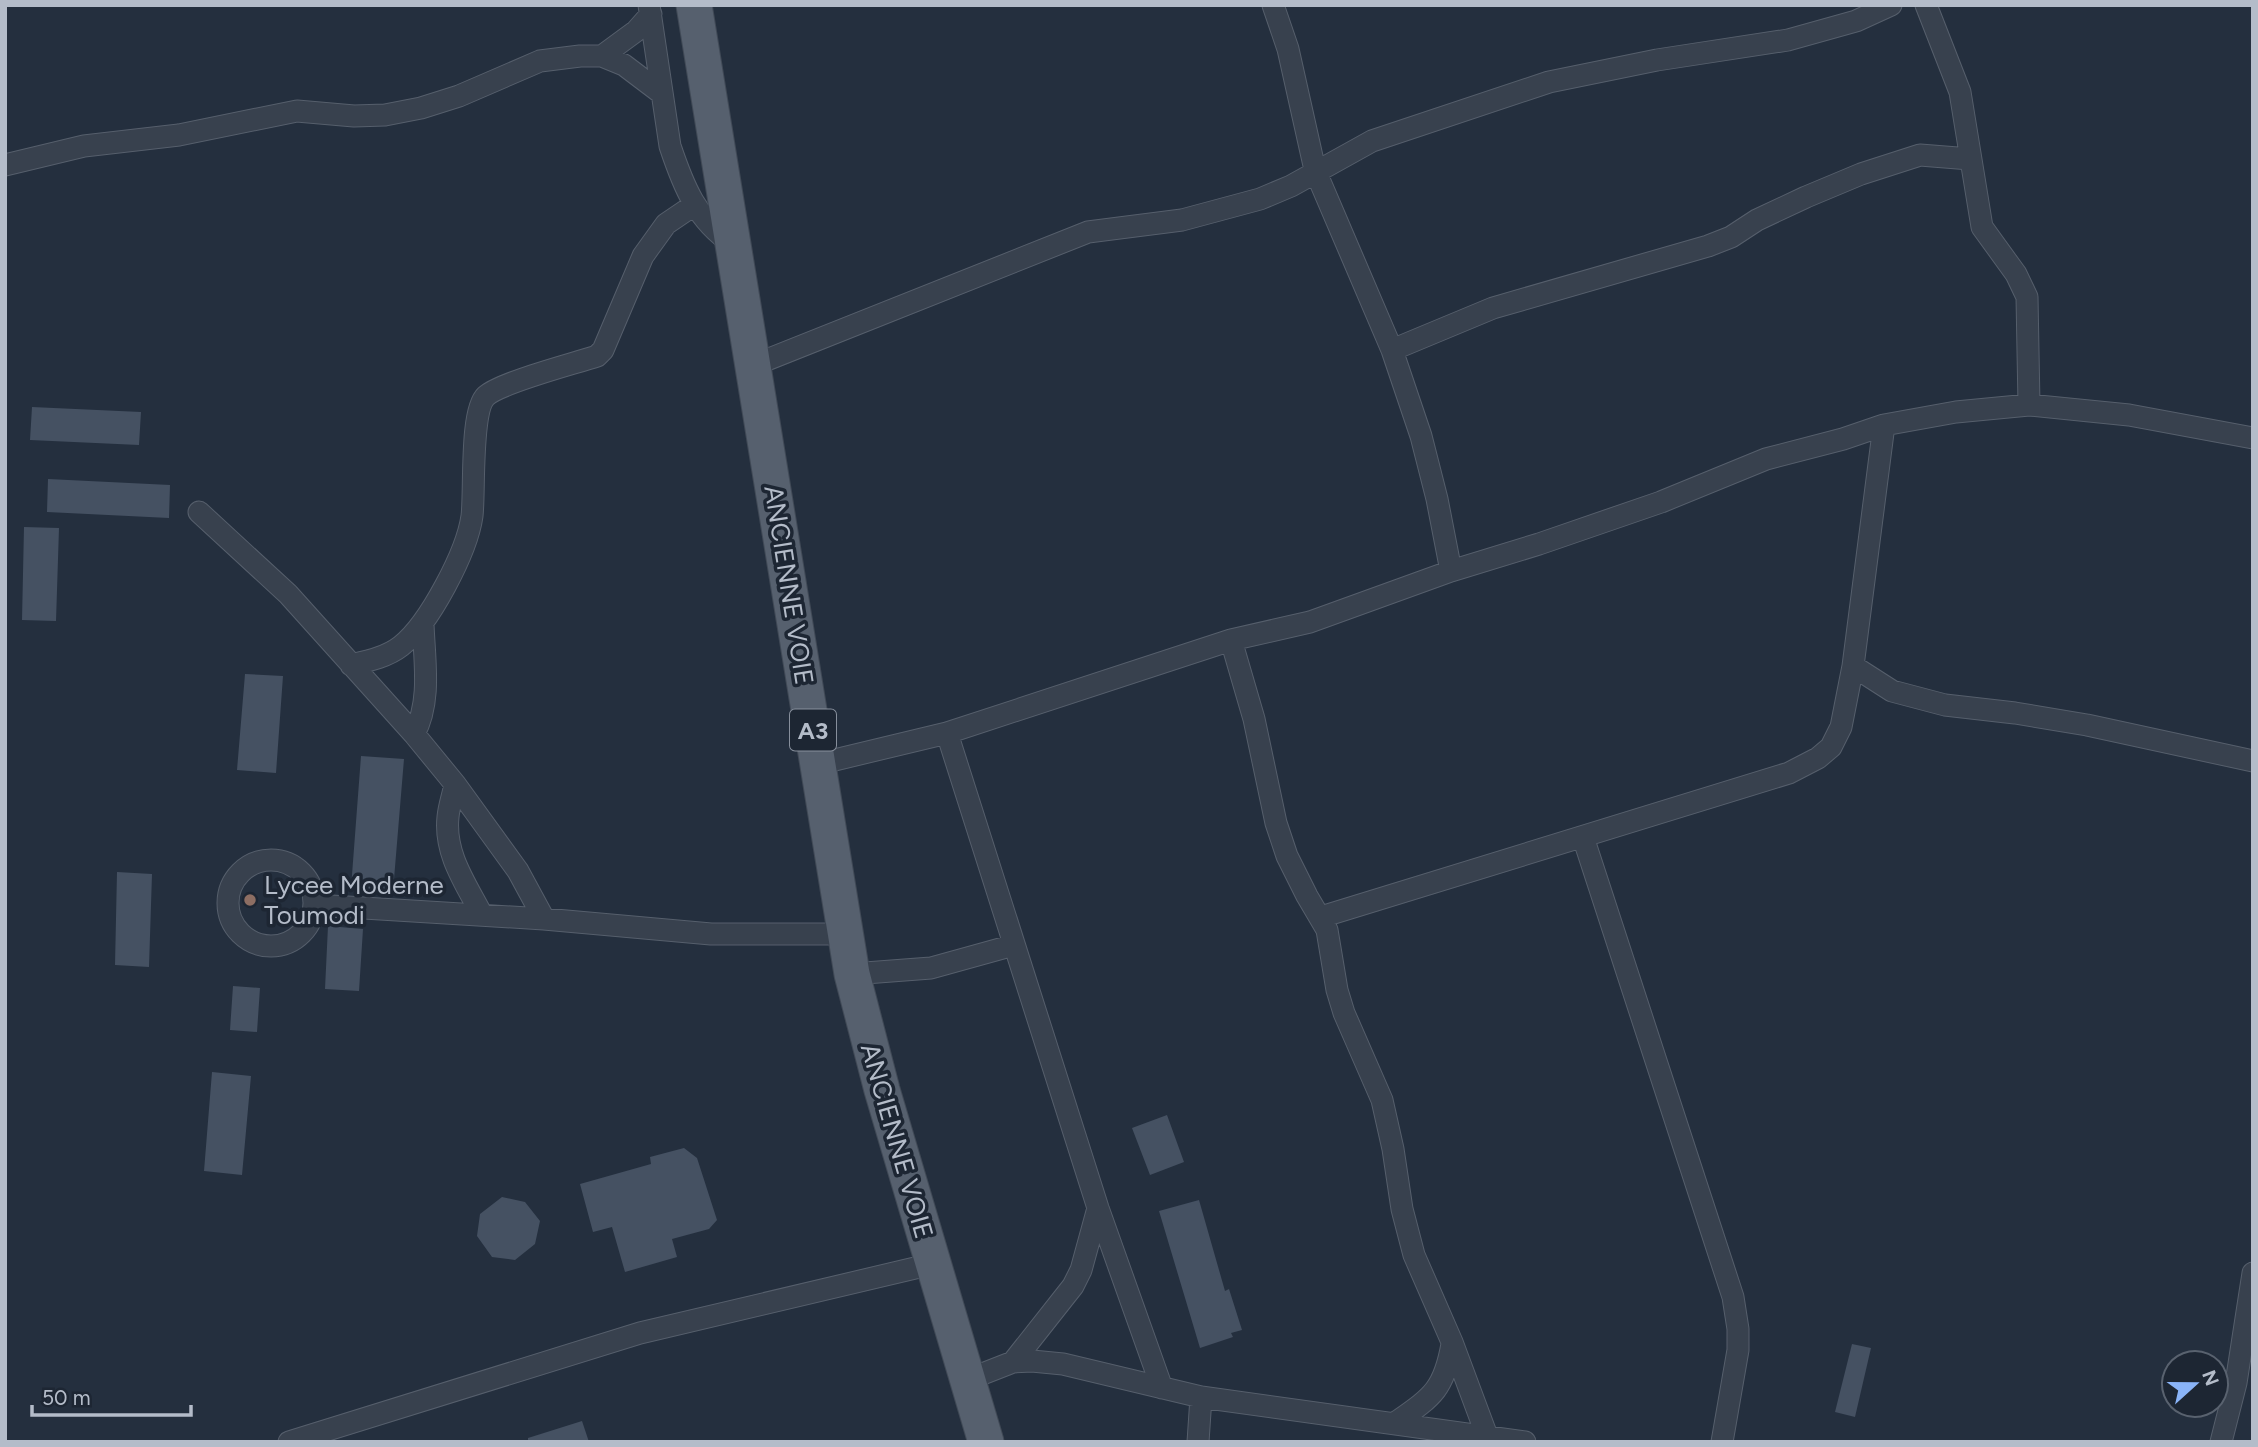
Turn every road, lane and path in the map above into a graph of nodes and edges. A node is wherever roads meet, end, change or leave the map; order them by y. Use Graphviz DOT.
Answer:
graph roads {
  1 [pos="694,5"];
  2 [pos="1273,5"];
  3 [pos="1891,5"];
  4 [pos="1926,5"];
  5 [pos="650,9"];
  6 [pos="602,56"];
  7 [pos="661,93"];
  8 [pos="1970,159"];
  9 [pos="5,165"];
  10 [pos="1315,170"];
  11 [pos="694,205"];
  12 [pos="733,244"];
  13 [pos="1392,350"];
  14 [pos="754,365"];
  15 [pos="2029,405"];
  16 [pos="1884,425"];
  17 [pos="2253,438"];
  18 [pos="199,512"];
  19 [pos="1451,571"];
  20 [pos="424,623"];
  21 [pos="1231,640"];
  22 [pos="351,665"];
  23 [pos="1853,666"];
  24 [pos="947,733"];
  25 [pos="414,734"];
  26 [pos="2253,761"];
  27 [pos="818,764"];
  28 [pos="455,784"];
  29 [pos="1583,837"];
  30 [pos="314,905"];
  31 [pos="482,915"];
  32 [pos="1321,917"];
  33 [pos="544,919"];
  34 [pos="845,934"];
  35 [pos="1014,945"];
  36 [pos="852,974"];
  37 [pos="1098,1208"];
  38 [pos="932,1264"];
  39 [pos="2253,1273"];
  40 [pos="1452,1342"];
  41 [pos="1013,1362"];
  42 [pos="967,1380"];
  43 [pos="1162,1388"];
  44 [pos="1201,1397"];
  45 [pos="1395,1423"];
  46 [pos="1487,1436"];
  47 [pos="289,1442"];
  48 [pos="986,1442"];
  49 [pos="1198,1442"];
  50 [pos="1525,1442"];
  51 [pos="1723,1442"];
  52 [pos="2221,1442"];
  1 -- 12 [label="main road, ANCIENNE VOIE / A3"];
  2 -- 10 [label="street"];
  3 -- 10 [label="street"];
  4 -- 8 [label="street"];
  5 -- 6 [label="street"];
  5 -- 7 [label="street"];
  6 -- 7 [label="street"];
  6 -- 9 [label="street"];
  7 -- 11 [label="street"];
  8 -- 13 [label="street"];
  8 -- 15 [label="street"];
  10 -- 13 [label="street"];
  10 -- 14 [label="street"];
  11 -- 12 [label="street"];
  11 -- 20 [label="street"];
  12 -- 14 [label="main road, ANCIENNE VOIE / A3"];
  13 -- 19 [label="street"];
  14 -- 27 [label="main road, ANCIENNE VOIE / A3"];
  15 -- 16 [label="street"];
  15 -- 17 [label="street"];
  16 -- 19 [label="street"];
  16 -- 23 [label="street"];
  18 -- 22 [label="street"];
  19 -- 21 [label="street"];
  20 -- 22 [label="street"];
  20 -- 25 [label="street"];
  21 -- 24 [label="street"];
  21 -- 32 [label="street"];
  22 -- 25 [label="street"];
  23 -- 26 [label="street"];
  23 -- 29 [label="street"];
  24 -- 27 [label="street"];
  24 -- 35 [label="street"];
  25 -- 28 [label="street"];
  27 -- 34 [label="main road, ANCIENNE VOIE / A3"];
  28 -- 31 [label="street"];
  28 -- 33 [label="street"];
  29 -- 32 [label="street"];
  29 -- 51 [label="street"];
  30 -- 30 [label="street"];
  30 -- 31 [label="street"];
  31 -- 33 [label="street"];
  32 -- 40 [label="street"];
  33 -- 34 [label="street"];
  34 -- 36 [label="main road, ANCIENNE VOIE / A3"];
  35 -- 36 [label="street"];
  35 -- 37 [label="street"];
  36 -- 38 [label="main road, ANCIENNE VOIE / A3"];
  37 -- 41 [label="street"];
  37 -- 43 [label="street"];
  38 -- 42 [label="main road, ANCIENNE VOIE / A3"];
  38 -- 47 [label="street"];
  39 -- 52 [label="street"];
  40 -- 45 [label="street"];
  40 -- 46 [label="street"];
  41 -- 42 [label="street"];
  41 -- 43 [label="street"];
  42 -- 48 [label="main road, ANCIENNE VOIE / A3"];
  43 -- 44 [label="street"];
  44 -- 45 [label="street"];
  44 -- 49 [label="street"];
  45 -- 46 [label="street"];
  46 -- 50 [label="street"];
}
